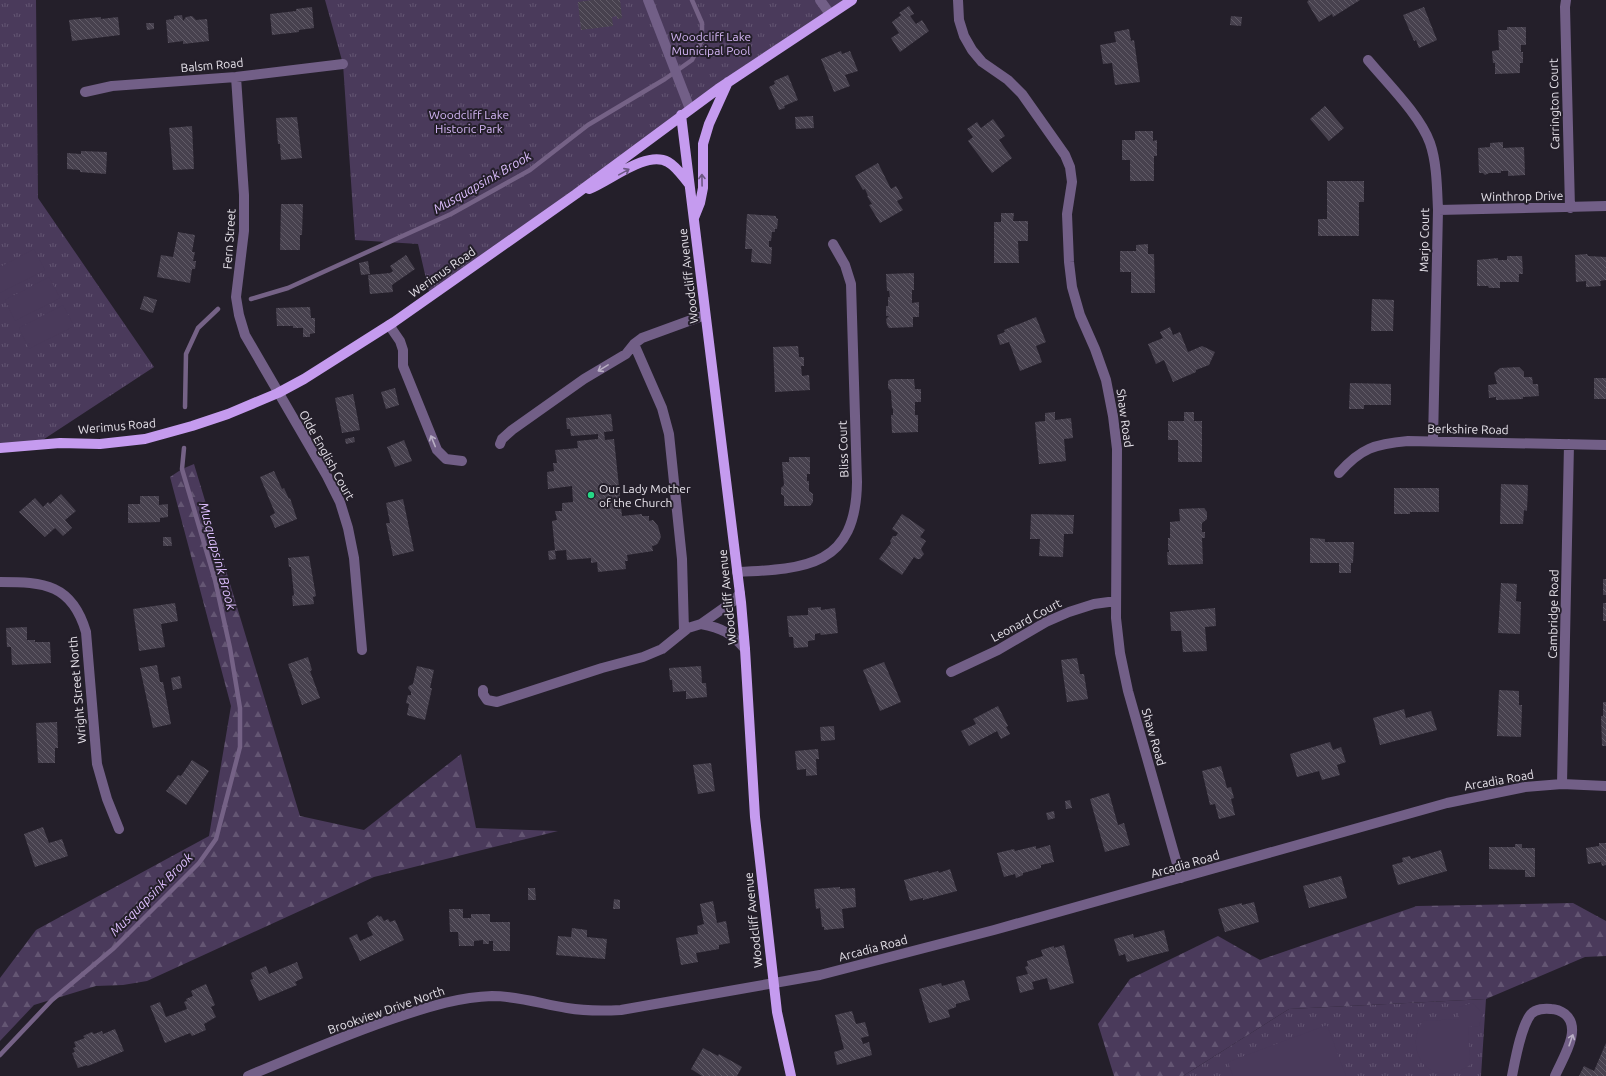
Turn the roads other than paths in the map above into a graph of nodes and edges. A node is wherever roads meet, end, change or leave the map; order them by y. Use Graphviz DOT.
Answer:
graph roads {
  1 [pos="648,0"];
  2 [pos="820,0"];
  3 [pos="852,0"];
  4 [pos="958,0"];
  5 [pos="1566,0"];
  6 [pos="830,14"];
  7 [pos="1368,60"];
  8 [pos="342,64"];
  9 [pos="236,77"];
  10 [pos="728,82"];
  11 [pos="85,92"];
  12 [pos="690,108"];
  13 [pos="681,115"];
  14 [pos="689,184"];
  15 [pos="576,194"];
  16 [pos="1606,206"];
  17 [pos="1570,208"];
  18 [pos="1438,210"];
  19 [pos="694,218"];
  20 [pos="833,244"];
  21 [pos="705,315"];
  22 [pos="389,325"];
  23 [pos="634,344"];
  24 [pos="278,393"];
  25 [pos="1433,441"];
  26 [pos="500,444"];
  27 [pos="1569,444"];
  28 [pos="1606,445"];
  29 [pos="0,448"];
  30 [pos="462,461"];
  31 [pos="1339,473"];
  32 [pos="737,572"];
  33 [pos="0,582"];
  34 [pos="740,593"];
  35 [pos="1116,601"];
  36 [pos="701,624"];
  37 [pos="684,631"];
  38 [pos="745,649"];
  39 [pos="362,650"];
  40 [pos="951,672"];
  41 [pos="483,690"];
  42 [pos="1562,784"];
  43 [pos="1606,786"];
  44 [pos="119,829"];
  45 [pos="1181,878"];
  46 [pos="774,984"];
  47 [pos="248,1076"];
  48 [pos="791,1076"];
  49 [pos="1512,1076"];
  50 [pos="1555,1076"];
  1 -- 12 [label="street"];
  2 -- 6 [label="street"];
  3 -- 6 [label="main road, Werimus Road"];
  4 -- 35 [label="street, Shaw Road"];
  5 -- 17 [label="street, Carrington Court"];
  6 -- 10 [label="main road, Werimus Road"];
  7 -- 18 [label="street, Marjo Court"];
  8 -- 9 [label="street, Balsm Road"];
  9 -- 11 [label="street, Balsm Road"];
  9 -- 24 [label="street, Fern Street"];
  10 -- 12 [label="main road, Werimus Road"];
  19 -- 10 [label="main road, one-way"];
  12 -- 13 [label="main road, Werimus Road"];
  13 -- 14 [label="main road, Woodcliff Avenue"];
  13 -- 15 [label="main road, Werimus Road"];
  15 -- 14 [label="main road, one-way"];
  14 -- 19 [label="main road, Woodcliff Avenue"];
  15 -- 22 [label="main road, Werimus Road"];
  16 -- 17 [label="street, Winthrop Drive"];
  17 -- 18 [label="street, Winthrop Drive"];
  18 -- 25 [label="street, Marjo Court"];
  19 -- 21 [label="main road, Woodcliff Avenue"];
  20 -- 32 [label="street, Bliss Court"];
  21 -- 23 [label="street"];
  21 -- 32 [label="main road, Woodcliff Avenue"];
  22 -- 24 [label="main road, Werimus Road"];
  30 -- 22 [label="street, one-way"];
  23 -- 26 [label="street, one-way"];
  23 -- 37 [label="street"];
  24 -- 29 [label="main road, Werimus Road"];
  24 -- 39 [label="street, Olde English Court"];
  25 -- 27 [label="street, Berkshire Road"];
  25 -- 31 [label="street, Berkshire Road"];
  27 -- 28 [label="street, Berkshire Road"];
  27 -- 42 [label="street, Cambridge Road"];
  32 -- 34 [label="main road, Woodcliff Avenue"];
  33 -- 44 [label="street, Wright Street North"];
  34 -- 36 [label="street"];
  34 -- 38 [label="main road, Woodcliff Avenue"];
  35 -- 40 [label="street, Leonard Court"];
  35 -- 45 [label="street, Shaw Road"];
  36 -- 37 [label="street"];
  36 -- 38 [label="street"];
  37 -- 41 [label="street"];
  38 -- 46 [label="main road, Woodcliff Avenue"];
  42 -- 43 [label="street, Arcadia Road"];
  42 -- 45 [label="street, Arcadia Road"];
  45 -- 46 [label="street, Arcadia Road"];
  46 -- 47 [label="street, Brookview Drive North"];
  46 -- 48 [label="main road, Woodcliff Avenue"];
  50 -- 49 [label="street, one-way"];
}
